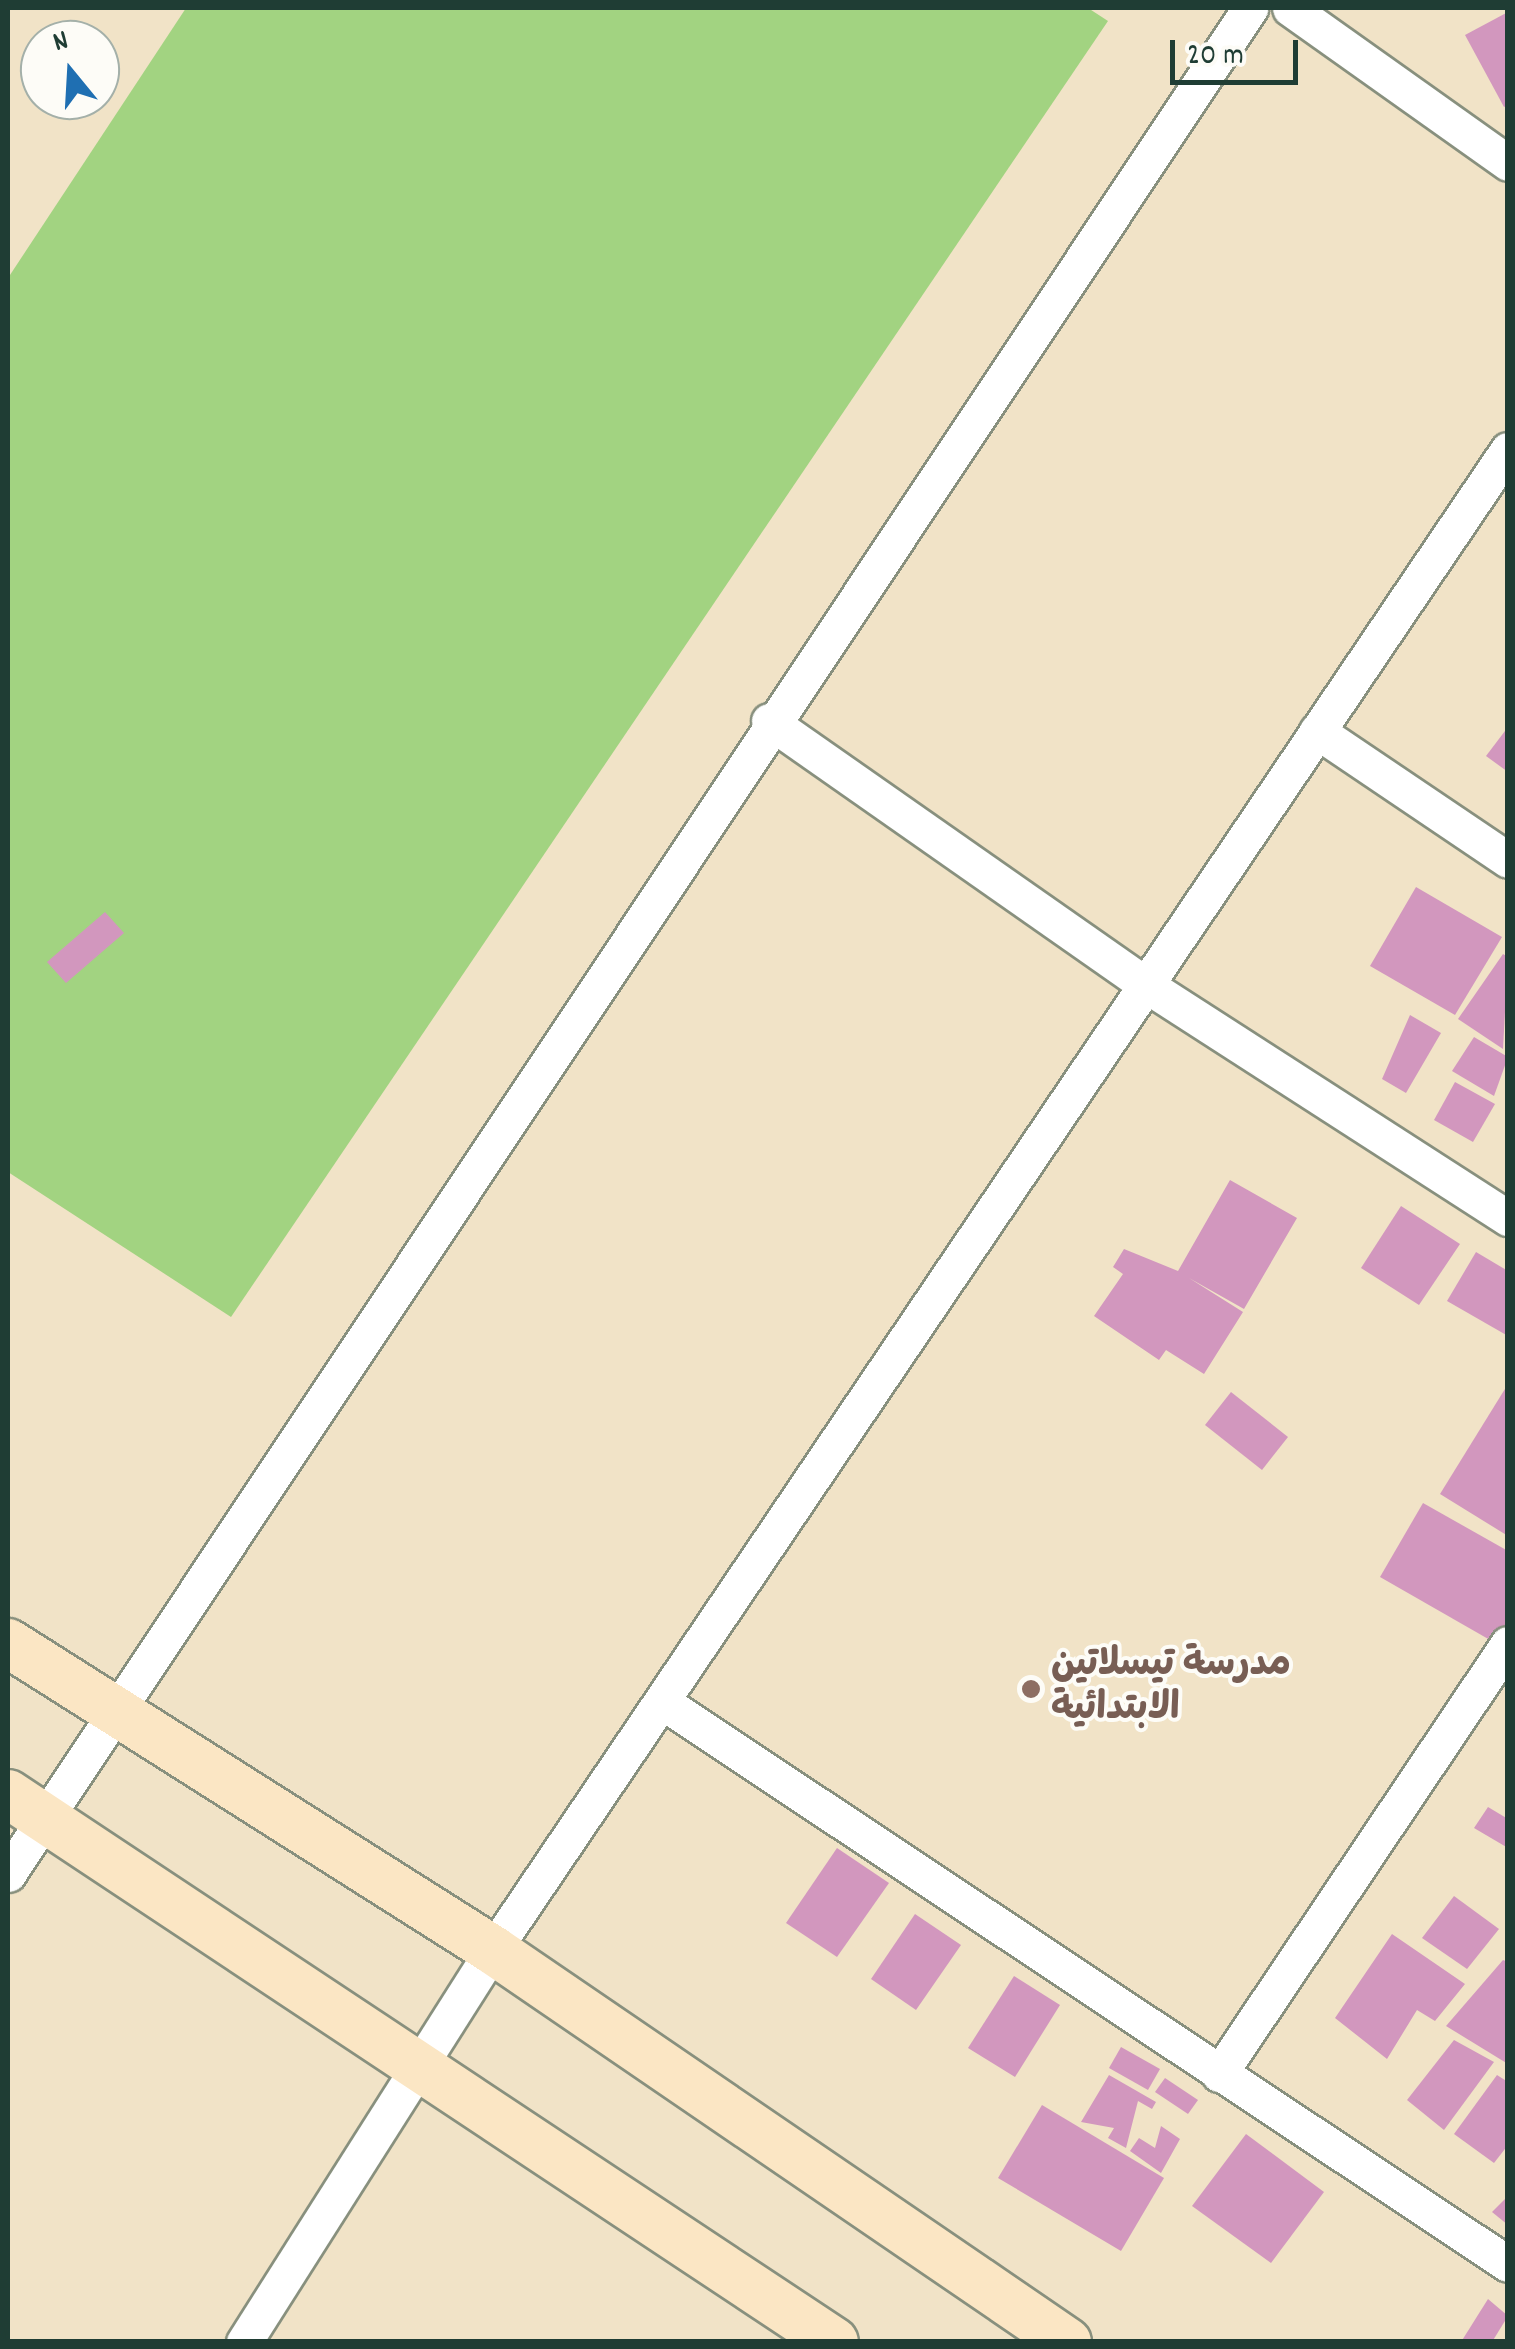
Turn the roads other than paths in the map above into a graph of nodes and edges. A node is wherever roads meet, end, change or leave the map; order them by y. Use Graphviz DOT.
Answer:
graph roads {
  1 [pos="1250,8"];
  2 [pos="1290,8"];
  3 [pos="1508,163"];
  4 [pos="1508,450"];
  5 [pos="1497,490"];
  6 [pos="769,721"];
  7 [pos="1316,730"];
  8 [pos="1508,860"];
  9 [pos="1143,983"];
  10 [pos="1508,1218"];
  11 [pos="8,1643"];
  12 [pos="1508,1644"];
  13 [pos="664,1704"];
  14 [pos="114,1715"];
  15 [pos="26,1806"];
  16 [pos="8,1874"];
  17 [pos="492,1950"];
  18 [pos="420,2063"];
  19 [pos="1219,2074"];
  20 [pos="1508,2264"];
  21 [pos="260,2336"];
  22 [pos="834,2342"];
  23 [pos="1068,2342"];
  1 -- 6 [label="street"];
  2 -- 3 [label="street"];
  4 -- 5 [label="street"];
  5 -- 7 [label="street"];
  6 -- 9 [label="street"];
  6 -- 14 [label="street"];
  7 -- 8 [label="street"];
  7 -- 9 [label="street"];
  9 -- 10 [label="street"];
  9 -- 13 [label="street"];
  11 -- 14 [label="main road"];
  12 -- 19 [label="street"];
  13 -- 17 [label="street"];
  13 -- 19 [label="street"];
  14 -- 15 [label="street"];
  14 -- 17 [label="main road"];
  15 -- 16 [label="street"];
  15 -- 18 [label="main road"];
  17 -- 18 [label="street"];
  17 -- 23 [label="main road"];
  18 -- 21 [label="street"];
  18 -- 22 [label="main road"];
  19 -- 20 [label="street"];
}
